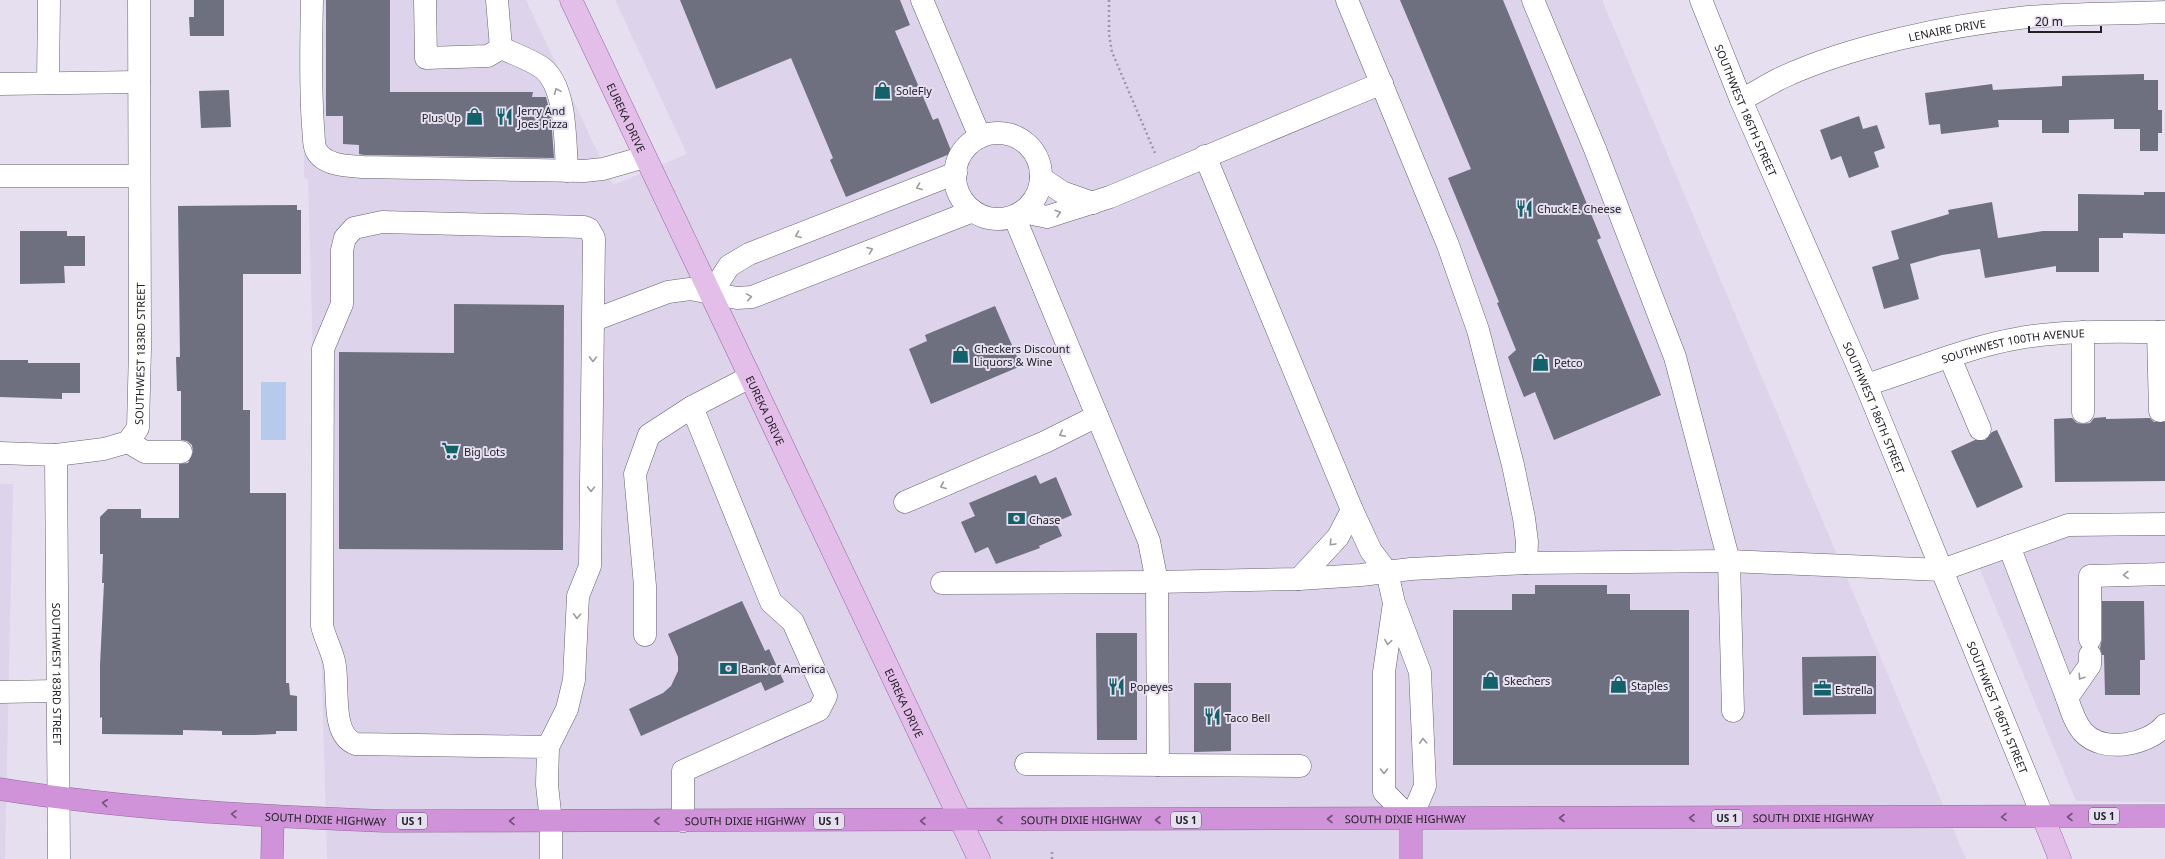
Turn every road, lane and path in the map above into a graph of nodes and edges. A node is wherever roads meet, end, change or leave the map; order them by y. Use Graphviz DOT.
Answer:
graph roads {
  1 [pos="49,0"];
  2 [pos="139,0"];
  3 [pos="312,0"];
  4 [pos="425,0"];
  5 [pos="497,0"];
  6 [pos="571,0"];
  7 [pos="922,0"];
  8 [pos="1109,0"];
  9 [pos="1347,0"];
  10 [pos="1533,0"];
  11 [pos="1701,0"];
  12 [pos="2165,12"];
  13 [pos="502,48"];
  14 [pos="139,82"];
  15 [pos="1382,82"];
  16 [pos="48,83"];
  17 [pos="0,84"];
  18 [pos="1741,100"];
  19 [pos="980,137"];
  20 [pos="1156,154"];
  21 [pos="1205,156"];
  22 [pos="646,157"];
  23 [pos="567,171"];
  24 [pos="956,173"];
  25 [pos="0,176"];
  26 [pos="139,176"];
  27 [pos="1041,178"];
  28 [pos="1093,203"];
  29 [pos="973,211"];
  30 [pos="1019,214"];
  31 [pos="711,294"];
  32 [pos="594,320"];
  33 [pos="2083,332"];
  34 [pos="2161,332"];
  35 [pos="1950,358"];
  36 [pos="750,377"];
  37 [pos="1866,385"];
  38 [pos="692,407"];
  39 [pos="2160,410"];
  40 [pos="2083,412"];
  41 [pos="1097,416"];
  42 [pos="1980,429"];
  43 [pos="128,442"];
  44 [pos="181,452"];
  45 [pos="0,453"];
  46 [pos="56,455"];
  47 [pos="905,502"];
  48 [pos="1352,510"];
  49 [pos="2165,524"];
  50 [pos="2009,546"];
  51 [pos="1729,561"];
  52 [pos="1526,563"];
  53 [pos="1942,570"];
  54 [pos="1387,572"];
  55 [pos="2165,574"];
  56 [pos="1299,579"];
  57 [pos="1157,582"];
  58 [pos="942,583"];
  59 [pos="1394,603"];
  60 [pos="645,635"];
  61 [pos="57,691"];
  62 [pos="0,692"];
  63 [pos="2067,698"];
  64 [pos="1733,711"];
  65 [pos="2165,725"];
  66 [pos="548,747"];
  67 [pos="1026,764"];
  68 [pos="1158,765"];
  69 [pos="1300,766"];
  70 [pos="0,789"];
  71 [pos="59,798"];
  72 [pos="2165,816"];
  73 [pos="273,817"];
  74 [pos="2043,817"];
  75 [pos="1411,819"];
  76 [pos="551,821"];
  77 [pos="682,821"];
  78 [pos="962,821"];
  79 [pos="1052,852"];
  80 [pos="59,859"];
  81 [pos="272,859"];
  82 [pos="551,859"];
  83 [pos="979,859"];
  84 [pos="1052,859"];
  85 [pos="1411,859"];
  86 [pos="2060,859"];
  1 -- 16 [label="street"];
  2 -- 14 [label="street, SOUTHWEST 183RD STREET"];
  3 -- 23 [label="street"];
  4 -- 13 [label="street"];
  5 -- 13 [label="street"];
  6 -- 22 [label="main road, EUREKA DRIVE"];
  7 -- 19 [label="street"];
  8 -- 20 [label="path"];
  9 -- 15 [label="street"];
  10 -- 51 [label="street"];
  11 -- 18 [label="street, SOUTHWEST 186TH STREET"];
  12 -- 18 [label="street, LENAIRE DRIVE"];
  23 -- 13 [label="street, one-way"];
  14 -- 16 [label="street"];
  14 -- 26 [label="street, SOUTHWEST 183RD STREET"];
  15 -- 21 [label="street"];
  15 -- 52 [label="street"];
  16 -- 17 [label="street"];
  18 -- 37 [label="street, SOUTHWEST 186TH STREET"];
  19 -- 24 [label="street"];
  19 -- 27 [label="street"];
  21 -- 28 [label="street"];
  21 -- 48 [label="street"];
  22 -- 23 [label="street"];
  22 -- 31 [label="main road, EUREKA DRIVE"];
  24 -- 29 [label="street"];
  24 -- 31 [label="street, one-way"];
  25 -- 26 [label="street"];
  26 -- 43 [label="street, SOUTHWEST 183RD STREET"];
  27 -- 28 [label="street"];
  27 -- 30 [label="street"];
  30 -- 28 [label="street, one-way"];
  29 -- 30 [label="street"];
  31 -- 29 [label="street, one-way"];
  30 -- 41 [label="street"];
  31 -- 32 [label="street"];
  31 -- 36 [label="main road, EUREKA DRIVE"];
  32 -- 66 [label="street, one-way"];
  32 -- 66 [label="street"];
  33 -- 34 [label="street, SOUTHWEST 100TH AVENUE"];
  33 -- 35 [label="street, SOUTHWEST 100TH AVENUE"];
  33 -- 40 [label="street"];
  34 -- 39 [label="street"];
  35 -- 37 [label="street, SOUTHWEST 100TH AVENUE"];
  35 -- 42 [label="street"];
  36 -- 38 [label="street"];
  36 -- 78 [label="main road, EUREKA DRIVE"];
  37 -- 53 [label="street, SOUTHWEST 186TH STREET"];
  38 -- 60 [label="street"];
  38 -- 77 [label="street"];
  41 -- 47 [label="street, one-way"];
  41 -- 57 [label="street"];
  43 -- 44 [label="street"];
  43 -- 46 [label="street"];
  45 -- 46 [label="street"];
  46 -- 61 [label="street, SOUTHWEST 183RD STREET"];
  48 -- 54 [label="street"];
  48 -- 56 [label="street, one-way"];
  49 -- 50 [label="street"];
  50 -- 53 [label="street"];
  50 -- 63 [label="street"];
  51 -- 52 [label="street"];
  51 -- 53 [label="street"];
  51 -- 64 [label="street"];
  52 -- 54 [label="street"];
  53 -- 74 [label="street, SOUTHWEST 186TH STREET"];
  54 -- 56 [label="street"];
  54 -- 59 [label="street"];
  55 -- 63 [label="street, one-way"];
  56 -- 57 [label="street"];
  57 -- 58 [label="street"];
  57 -- 68 [label="street"];
  75 -- 59 [label="street, one-way"];
  59 -- 75 [label="street, one-way"];
  61 -- 62 [label="street"];
  61 -- 71 [label="street, SOUTHWEST 183RD STREET"];
  63 -- 65 [label="street"];
  66 -- 76 [label="street"];
  67 -- 68 [label="street"];
  68 -- 69 [label="street"];
  70 -- 71 [label="highway, SOUTH DIXIE HIGHWAY / US 1"];
  73 -- 71 [label="highway, SOUTH DIXIE HIGHWAY / US 1, one-way"];
  71 -- 80 [label="street, SOUTHWEST 183RD STREET"];
  72 -- 74 [label="highway, SOUTH DIXIE HIGHWAY / US 1, one-way"];
  76 -- 73 [label="highway, SOUTH DIXIE HIGHWAY / US 1, one-way"];
  73 -- 81 [label="highway"];
  74 -- 75 [label="highway, SOUTH DIXIE HIGHWAY / US 1, one-way"];
  74 -- 86 [label="main road"];
  75 -- 78 [label="highway, SOUTH DIXIE HIGHWAY / US 1, one-way"];
  75 -- 85 [label="highway"];
  77 -- 76 [label="highway, SOUTH DIXIE HIGHWAY / US 1, one-way"];
  76 -- 82 [label="street"];
  78 -- 77 [label="highway, SOUTH DIXIE HIGHWAY / US 1, one-way"];
  78 -- 83 [label="main road, EUREKA DRIVE"];
  79 -- 84 [label="path"];
}
